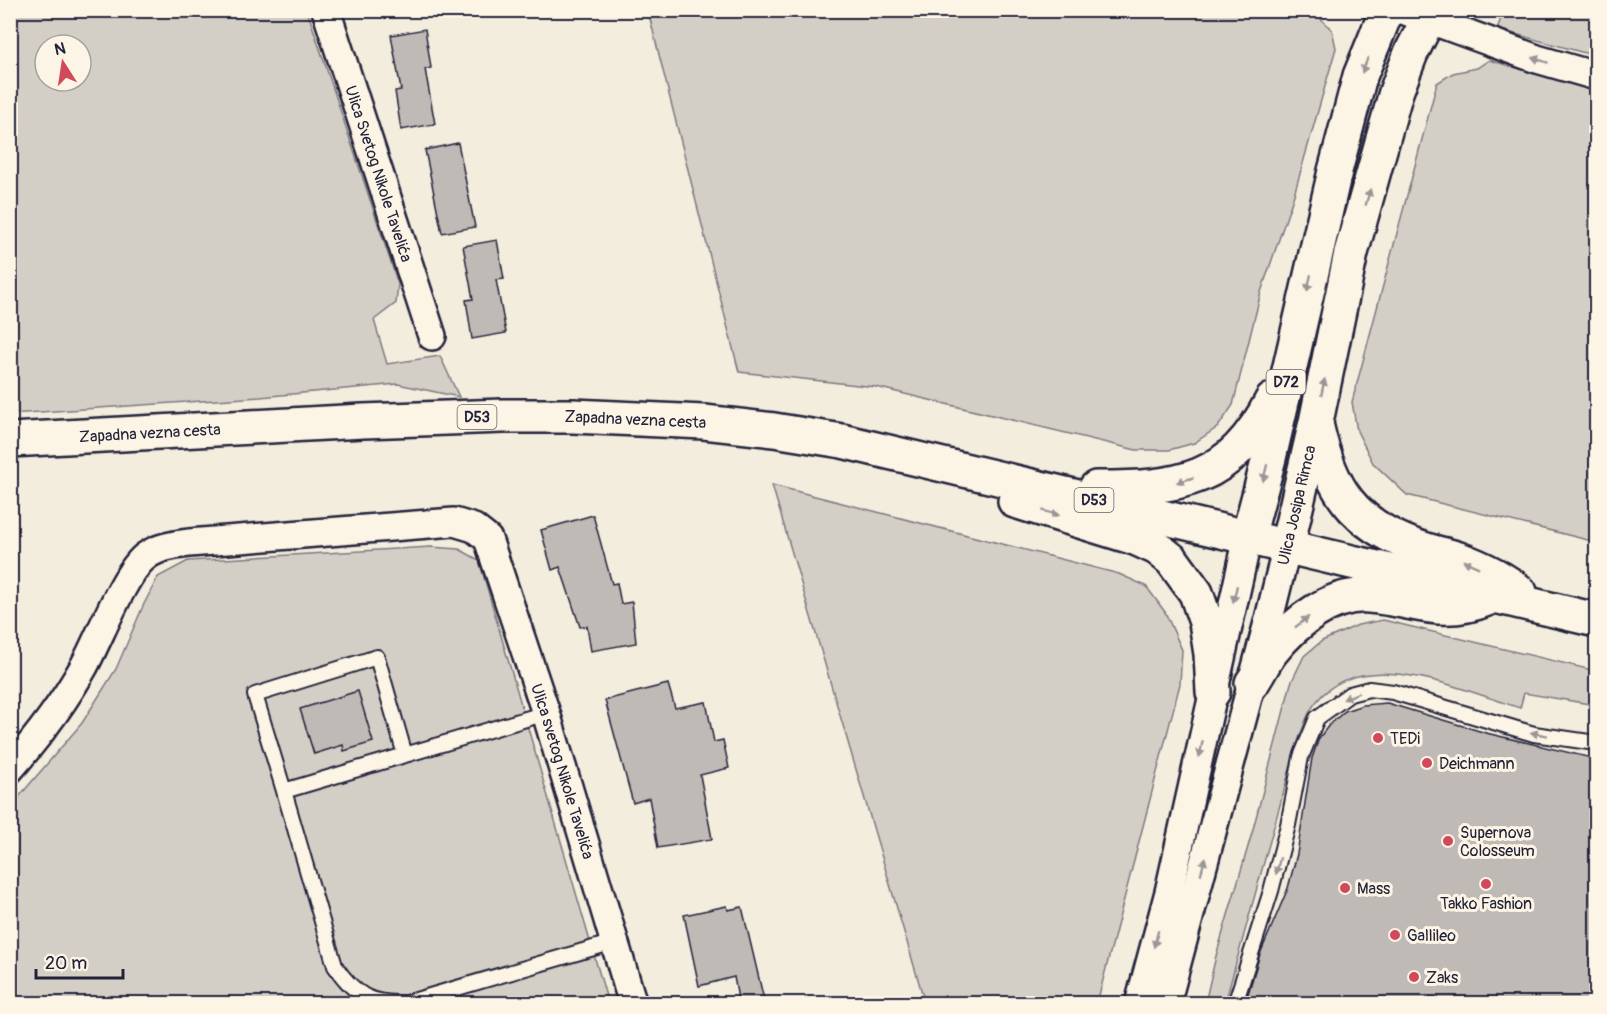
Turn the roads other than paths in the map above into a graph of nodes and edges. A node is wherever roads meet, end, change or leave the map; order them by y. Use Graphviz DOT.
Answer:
graph roads {
  1 [pos="326,10"];
  2 [pos="1387,10"];
  3 [pos="1421,13"];
  4 [pos="1596,76"];
  5 [pos="432,336"];
  6 [pos="1290,364"];
  7 [pos="1316,422"];
  8 [pos="10,440"];
  9 [pos="941,464"];
  10 [pos="1046,489"];
  11 [pos="1248,537"];
  12 [pos="1287,546"];
  13 [pos="1494,596"];
  14 [pos="1538,606"];
  15 [pos="1596,620"];
  16 [pos="1252,683"];
  17 [pos="1213,692"];
  18 [pos="546,713"];
  19 [pos="1596,743"];
  20 [pos="405,754"];
  21 [pos="10,769"];
  22 [pos="284,791"];
  23 [pos="614,942"];
  24 [pos="633,1004"];
  25 [pos="1138,1004"];
  26 [pos="1166,1004"];
  27 [pos="1235,1004"];
  1 -- 5 [label="street, Ulica Svetog Nikole Tavelića"];
  2 -- 6 [label="main road, D72, one-way"];
  4 -- 3 [label="street, one-way"];
  7 -- 3 [label="main road, Ulica Josipa Rimca / D72, one-way"];
  6 -- 10 [label="main road, one-way"];
  6 -- 11 [label="main road, D72, one-way"];
  7 -- 12 [label="main road, Ulica Josipa Rimca / D72"];
  14 -- 7 [label="main road, one-way"];
  8 -- 9 [label="main road, Zapadna vezna cesta / D53"];
  9 -- 10 [label="main road, Zapadna vezna cesta / D53"];
  9 -- 17 [label="main road, one-way"];
  10 -- 11 [label="main road, Zapadna vezna cesta / D53"];
  11 -- 12 [label="main road, D53"];
  11 -- 17 [label="street, one-way"];
  12 -- 13 [label="main road, D53"];
  12 -- 16 [label="street, Ulica Josipa Rimca"];
  13 -- 14 [label="main road, D53"];
  16 -- 13 [label="main road, one-way"];
  14 -- 15 [label="main road, D53"];
  26 -- 16 [label="street, Ulica Josipa Rimca, one-way"];
  17 -- 25 [label="street, one-way"];
  18 -- 20 [label="lane"];
  18 -- 21 [label="street, Ulica svetog Nikole Tavelića"];
  18 -- 23 [label="street, Ulica svetog Nikole Tavelića"];
  19 -- 27 [label="lane, one-way"];
  20 -- 22 [label="lane"];
  20 -- 22 [label="lane"];
  22 -- 23 [label="lane"];
  23 -- 24 [label="street, Ulica svetog Nikole Tavelića"];
}
